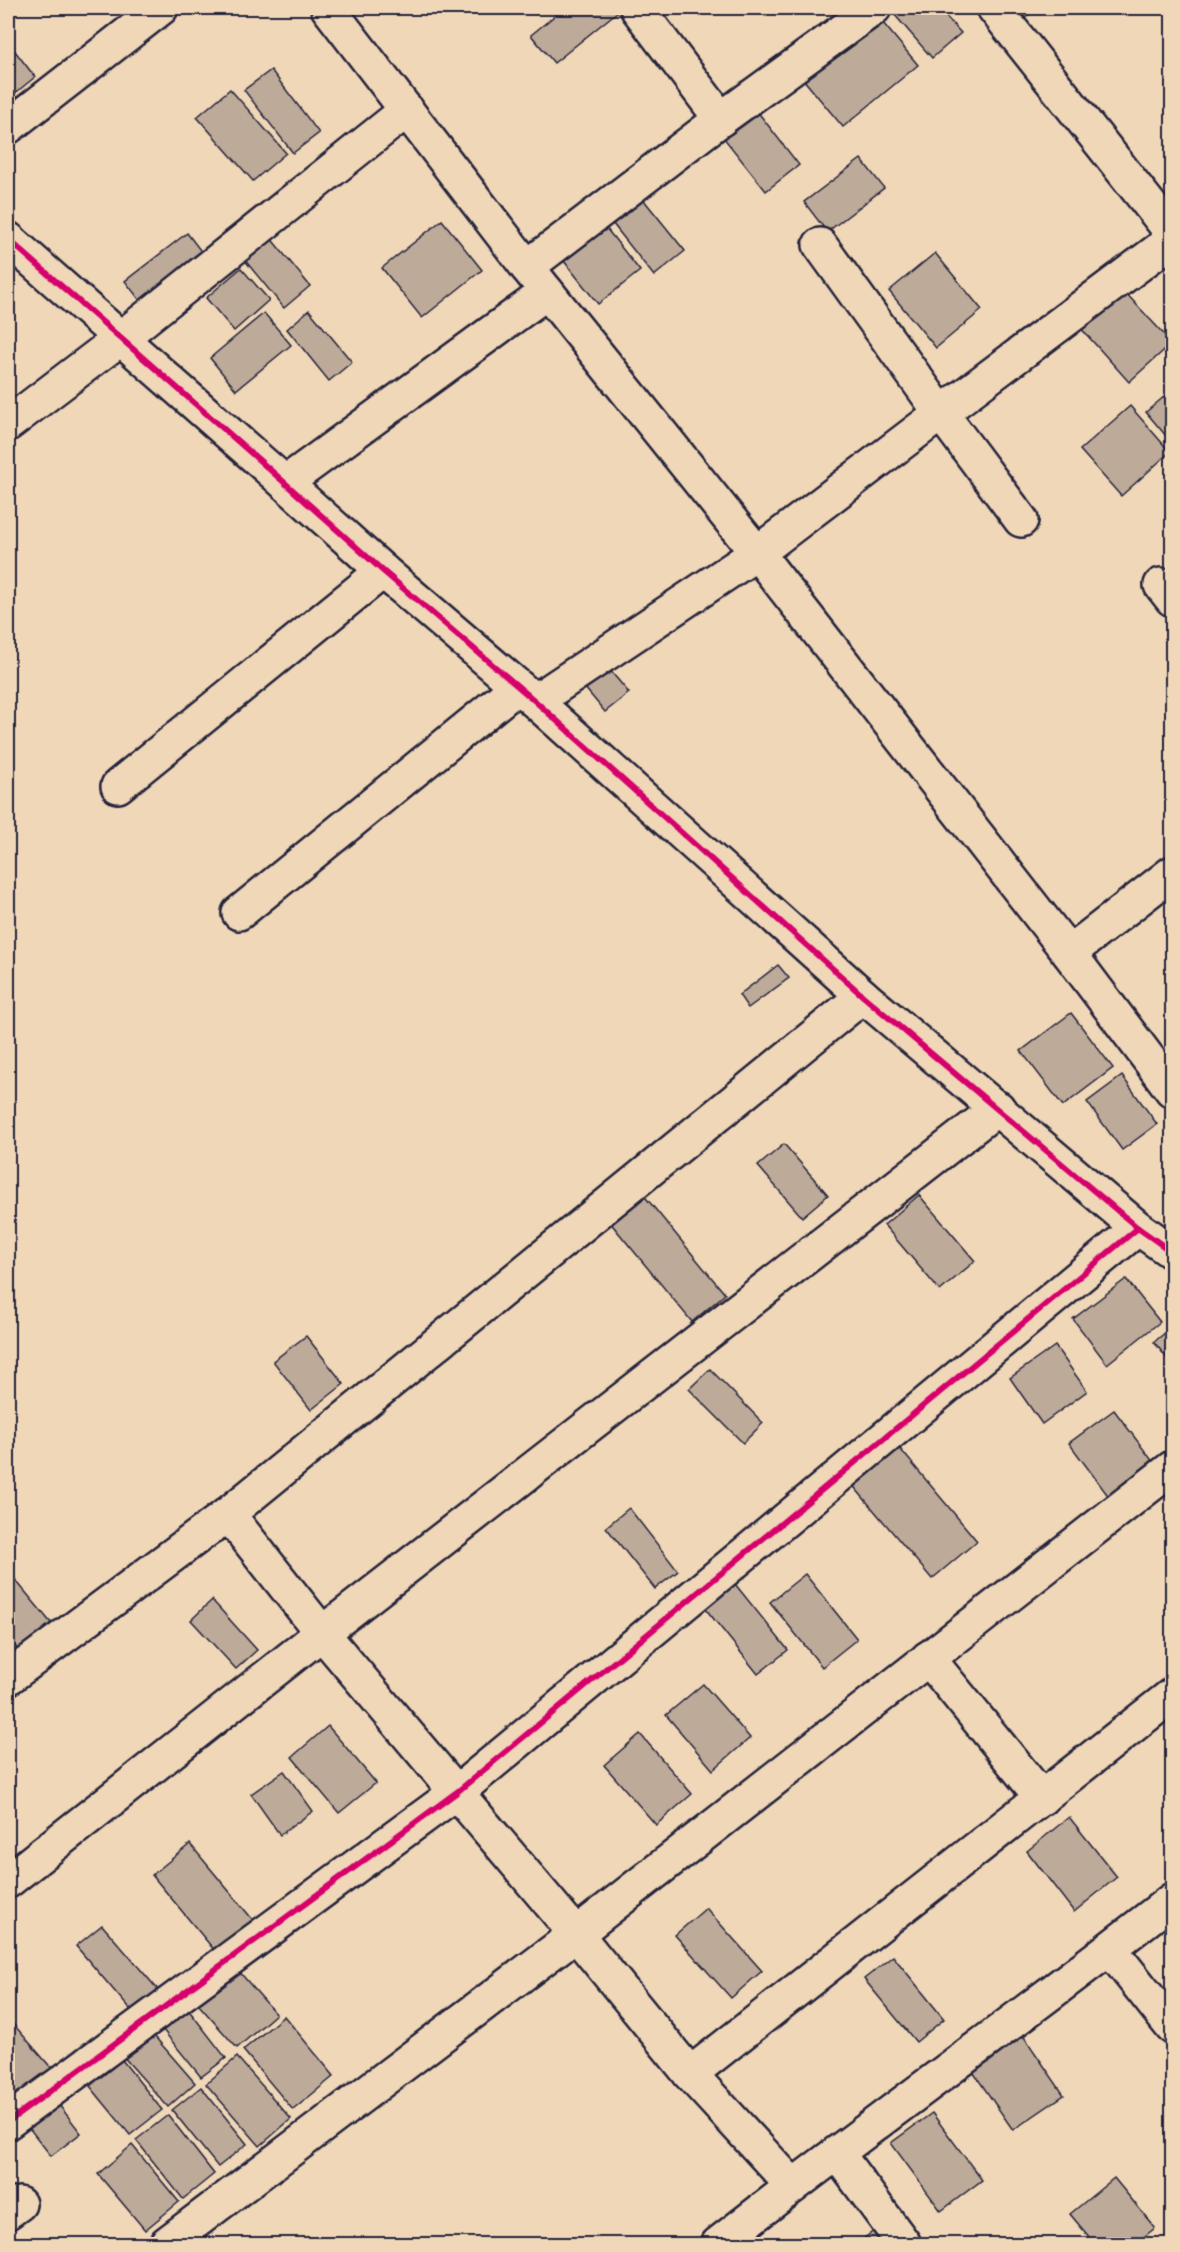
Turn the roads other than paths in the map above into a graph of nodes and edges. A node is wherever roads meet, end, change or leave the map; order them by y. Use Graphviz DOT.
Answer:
graph roads {
  1 [pos="161,8"];
  2 [pos="328,8"];
  3 [pos="636,8"];
  4 [pos="874,8"];
  5 [pos="994,8"];
  6 [pos="407,110"];
  7 [pos="721,119"];
  8 [pos="8,127"];
  9 [pos="1173,233"];
  10 [pos="8,239"];
  11 [pos="1173,240"];
  12 [pos="820,245"];
  13 [pos="527,267"];
  14 [pos="547,292"];
  15 [pos="121,338"];
  16 [pos="940,413"];
  17 [pos="8,424"];
  18 [pos="285,483"];
  19 [pos="1021,520"];
  20 [pos="757,554"];
  21 [pos="383,571"];
  22 [pos="526,694"];
  23 [pos="118,786"];
  24 [pos="1173,873"];
  25 [pos="238,913"];
  26 [pos="1069,953"];
  27 [pos="863,996"];
  28 [pos="1173,1090"];
  29 [pos="998,1108"];
  30 [pos="1138,1228"];
  31 [pos="1173,1252"];
  32 [pos="1173,1468"];
  33 [pos="228,1514"];
  34 [pos="321,1633"];
  35 [pos="928,1658"];
  36 [pos="8,1678"];
  37 [pos="1173,1695"];
  38 [pos="457,1791"];
  39 [pos="1042,1798"];
  40 [pos="8,1881"];
  41 [pos="1173,1900"];
  42 [pos="576,1934"];
  43 [pos="1110,1949"];
  44 [pos="1173,2027"];
  45 [pos="690,2074"];
  46 [pos="8,2122"];
  47 [pos="837,2153"];
  48 [pos="793,2186"];
  49 [pos="166,2244"];
  50 [pos="718,2244"];
  51 [pos="904,2244"];
  1 -- 8 [label="street"];
  2 -- 6 [label="street"];
  3 -- 7 [label="street"];
  4 -- 7 [label="street"];
  5 -- 9 [label="street"];
  6 -- 13 [label="street"];
  6 -- 15 [label="street"];
  7 -- 13 [label="street"];
  10 -- 15 [label="street"];
  11 -- 16 [label="street"];
  12 -- 16 [label="street"];
  13 -- 14 [label="street"];
  14 -- 18 [label="street"];
  14 -- 20 [label="street"];
  15 -- 17 [label="street"];
  15 -- 18 [label="street"];
  16 -- 19 [label="street"];
  16 -- 20 [label="street"];
  18 -- 21 [label="street"];
  20 -- 22 [label="street"];
  20 -- 26 [label="street"];
  21 -- 22 [label="street"];
  21 -- 23 [label="street"];
  22 -- 25 [label="street"];
  22 -- 27 [label="street"];
  24 -- 26 [label="street"];
  26 -- 28 [label="street"];
  27 -- 29 [label="street"];
  27 -- 33 [label="street"];
  29 -- 30 [label="street"];
  29 -- 34 [label="street"];
  30 -- 31 [label="street"];
  30 -- 38 [label="street"];
  32 -- 35 [label="street"];
  33 -- 34 [label="street"];
  33 -- 36 [label="street"];
  34 -- 38 [label="street"];
  34 -- 40 [label="street"];
  35 -- 39 [label="street"];
  35 -- 42 [label="street"];
  37 -- 39 [label="street"];
  38 -- 42 [label="street"];
  38 -- 46 [label="street"];
  39 -- 45 [label="street"];
  41 -- 43 [label="street"];
  42 -- 45 [label="street"];
  42 -- 49 [label="street"];
  43 -- 44 [label="street"];
  43 -- 47 [label="street"];
  45 -- 48 [label="street"];
  47 -- 48 [label="street"];
  47 -- 51 [label="street"];
  48 -- 50 [label="street"];
}
